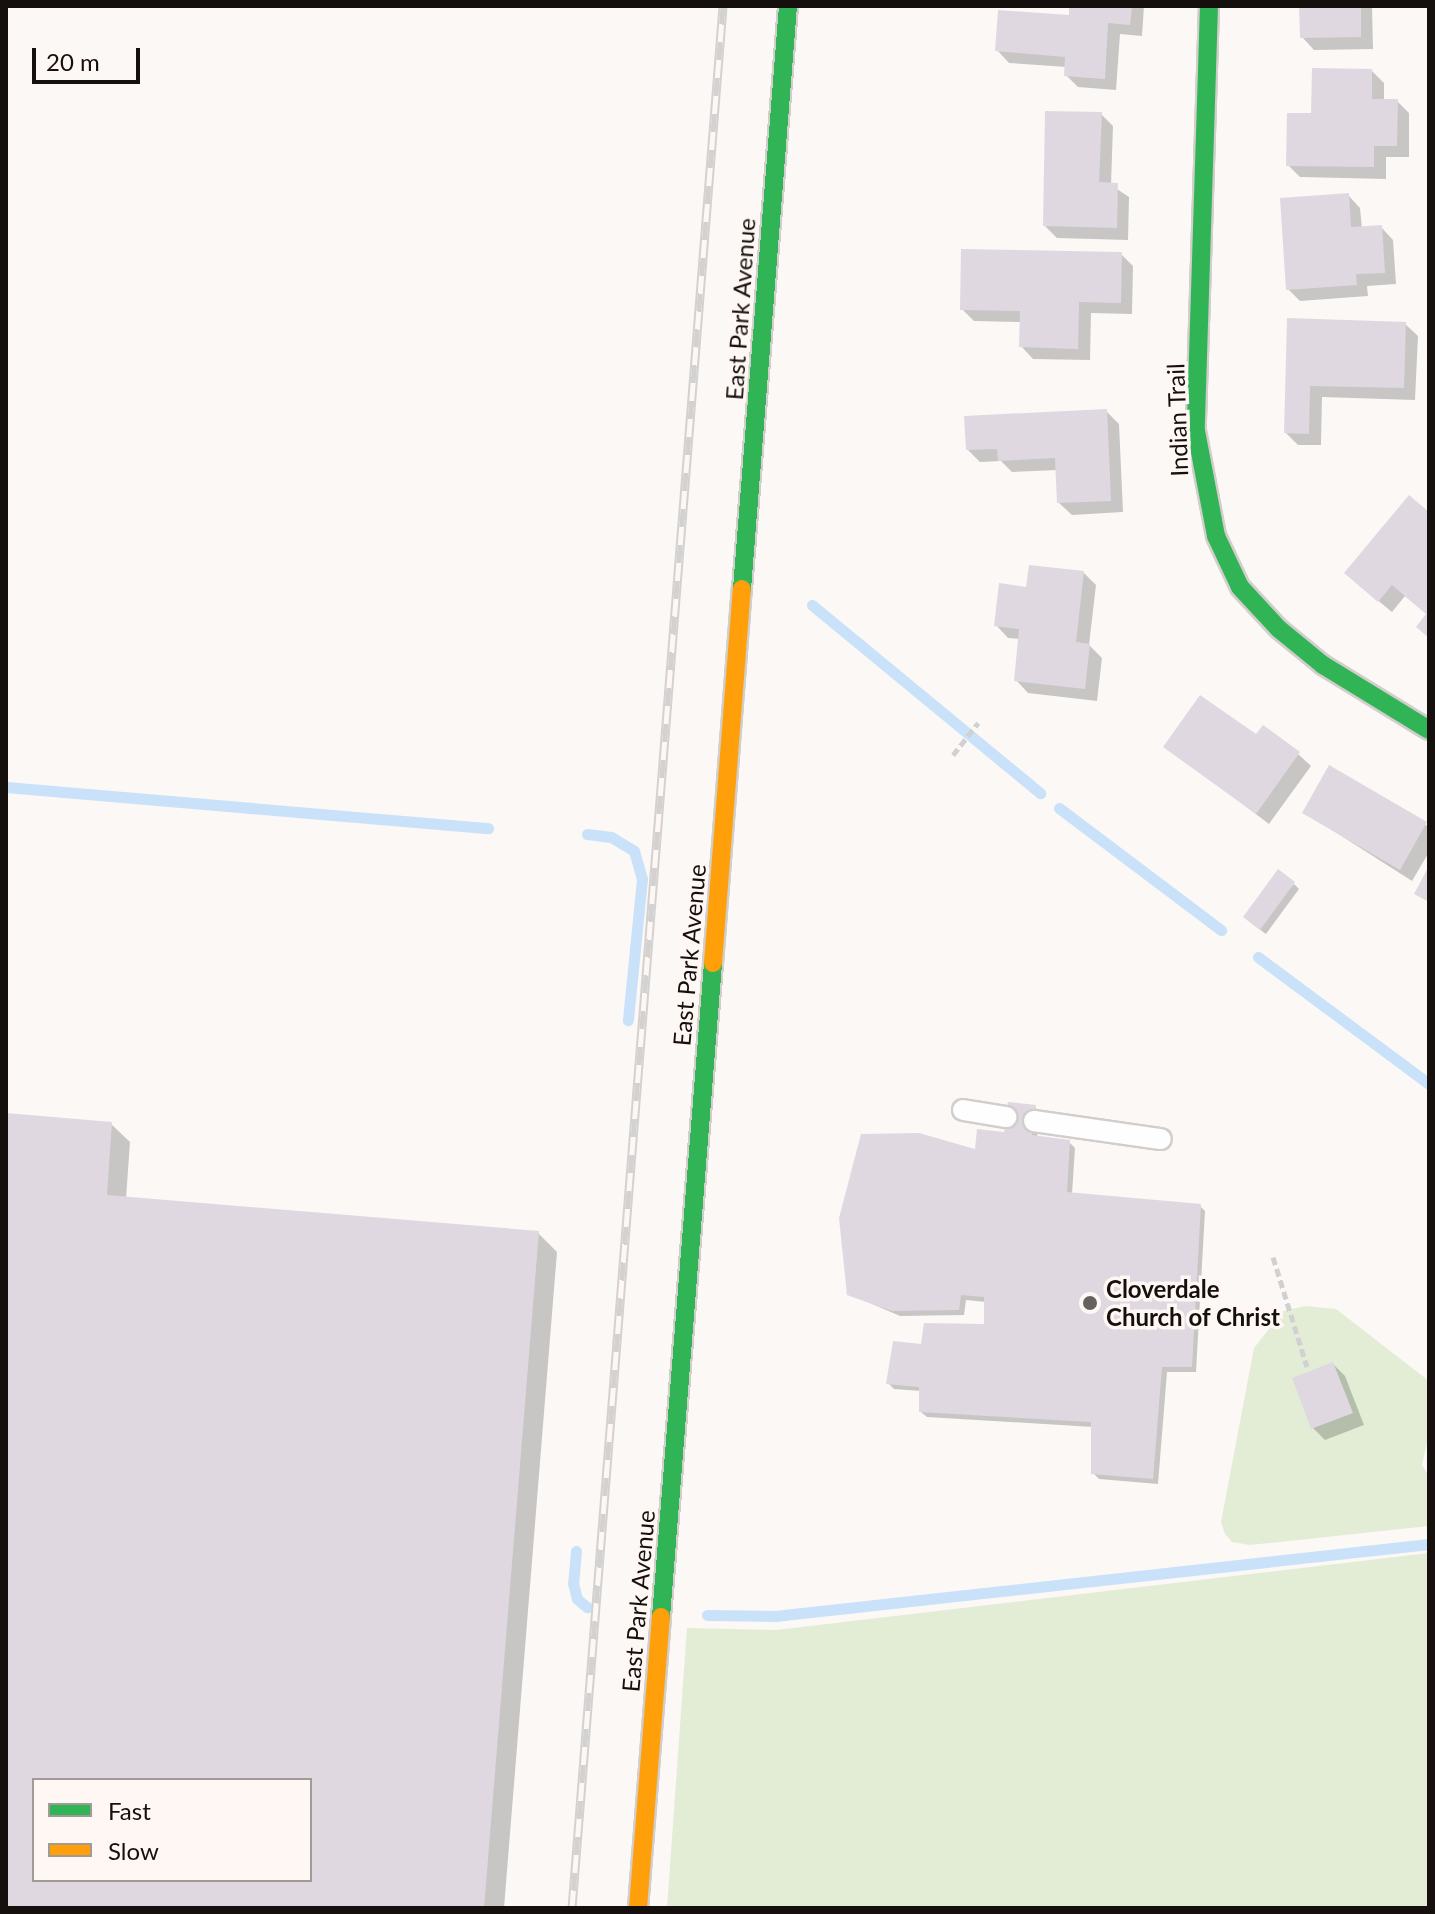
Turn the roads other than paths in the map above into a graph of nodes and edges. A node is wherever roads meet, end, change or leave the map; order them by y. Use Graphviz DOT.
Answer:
graph roads {
  1 [pos="788,6"];
  2 [pos="1209,6"];
  3 [pos="1429,730"];
  4 [pos="963,1110"];
  5 [pos="1006,1117"];
  6 [pos="1034,1121"];
  7 [pos="1161,1139"];
  8 [pos="638,1908"];
  1 -- 8 [label="street, East Park Avenue"];
  2 -- 3 [label="street, Indian Trail"];
  4 -- 5 [label="lane"];
  6 -- 7 [label="lane"];
}
